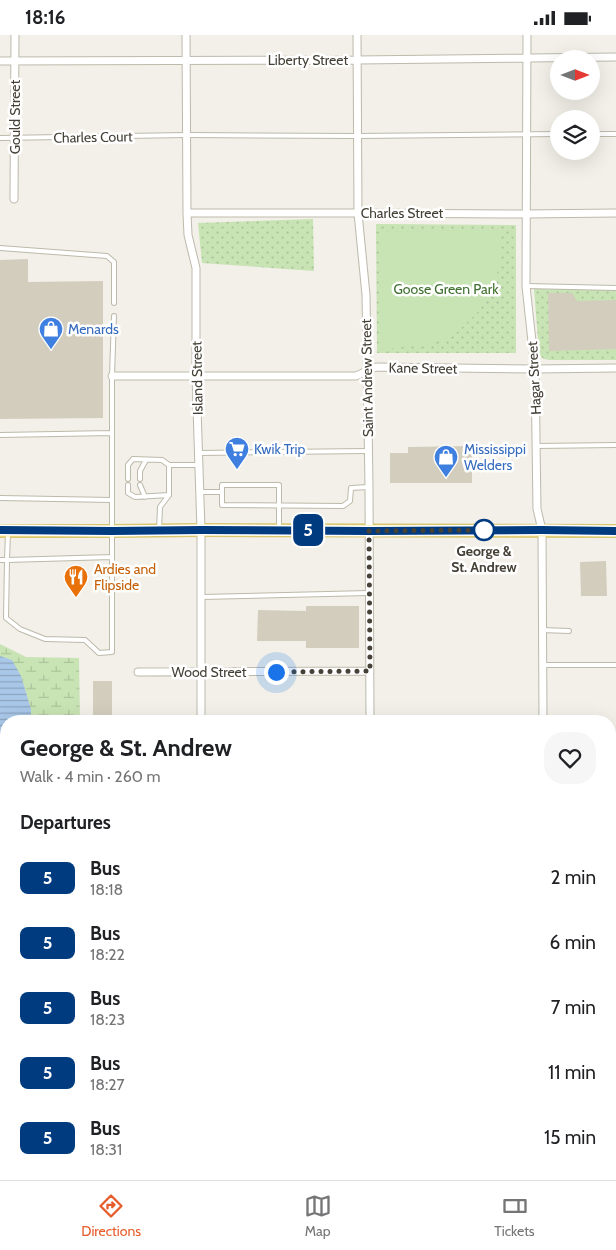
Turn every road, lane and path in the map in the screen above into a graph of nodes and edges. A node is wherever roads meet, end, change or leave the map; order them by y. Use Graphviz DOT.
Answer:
graph roads {
  1 [pos="15,35"];
  2 [pos="186,35"];
  3 [pos="357,35"];
  4 [pos="527,35"];
  5 [pos="616,57"];
  6 [pos="527,58"];
  7 [pos="187,60"];
  8 [pos="357,60"];
  9 [pos="0,61"];
  10 [pos="15,61"];
  11 [pos="527,134"];
  12 [pos="550,134"];
  13 [pos="600,134"];
  14 [pos="616,134"];
  15 [pos="187,135"];
  16 [pos="357,136"];
  17 [pos="0,138"];
  18 [pos="15,139"];
  19 [pos="14,199"];
  20 [pos="187,213"];
  21 [pos="358,213"];
  22 [pos="616,213"];
  23 [pos="525,214"];
  24 [pos="0,249"];
  25 [pos="526,286"];
  26 [pos="616,288"];
  27 [pos="114,303"];
  28 [pos="114,316"];
  29 [pos="535,369"];
  30 [pos="616,369"];
  31 [pos="367,371"];
  32 [pos="112,376"];
  33 [pos="196,376"];
  34 [pos="112,433"];
  35 [pos="0,435"];
  36 [pos="616,445"];
  37 [pos="536,446"];
  38 [pos="368,451"];
  39 [pos="199,453"];
  40 [pos="146,460"];
  41 [pos="168,465"];
  42 [pos="199,465"];
  43 [pos="128,479"];
  44 [pos="140,479"];
  45 [pos="128,485"];
  46 [pos="140,485"];
  47 [pos="369,487"];
  48 [pos="200,492"];
  49 [pos="222,492"];
  50 [pos="169,495"];
  51 [pos="145,497"];
  52 [pos="0,498"];
  53 [pos="112,499"];
  54 [pos="238,499"];
  55 [pos="252,499"];
  56 [pos="264,499"];
  57 [pos="241,505"];
  58 [pos="254,505"];
  59 [pos="267,505"];
  60 [pos="279,505"];
  61 [pos="159,530"];
  62 [pos="201,530"];
  63 [pos="279,530"];
  64 [pos="542,530"];
  65 [pos="4,531"];
  66 [pos="112,531"];
  67 [pos="369,531"];
  68 [pos="616,531"];
  69 [pos="112,557"];
  70 [pos="0,560"];
  71 [pos="7,560"];
  72 [pos="369,593"];
  73 [pos="201,597"];
  74 [pos="6,618"];
  75 [pos="0,619"];
  76 [pos="542,630"];
  77 [pos="569,631"];
  78 [pos="543,665"];
  79 [pos="616,665"];
  80 [pos="370,671"];
  81 [pos="138,673"];
  82 [pos="201,673"];
  83 [pos="201,715"];
  84 [pos="370,715"];
  85 [pos="543,715"];
  1 -- 10 [label="street, Gould Street"];
  2 -- 7 [label="street, Island Street"];
  3 -- 8 [label="street, Saint Andrew Street"];
  4 -- 6 [label="street, Hagar Street"];
  5 -- 6 [label="street, Liberty Street"];
  6 -- 8 [label="street, Liberty Street"];
  6 -- 11 [label="street, Hagar Street"];
  7 -- 8 [label="street, Liberty Street"];
  7 -- 10 [label="street, Liberty Street"];
  7 -- 15 [label="street, Island Street"];
  8 -- 16 [label="street, Saint Andrew Street"];
  9 -- 10 [label="street, Liberty Street"];
  10 -- 18 [label="street, Gould Street"];
  11 -- 12 [label="lane, Charles Court"];
  11 -- 16 [label="lane, Charles Court"];
  11 -- 23 [label="street, Hagar Street"];
  13 -- 14 [label="lane"];
  15 -- 16 [label="lane, Charles Court"];
  15 -- 18 [label="lane, Charles Court"];
  15 -- 20 [label="street, Island Street"];
  16 -- 21 [label="street, Saint Andrew Street"];
  17 -- 18 [label="lane, Charles Court"];
  18 -- 19 [label="street, Gould Street"];
  20 -- 21 [label="street, Charles Street"];
  20 -- 33 [label="street, Island Street"];
  21 -- 23 [label="street, Charles Street"];
  21 -- 31 [label="street, Saint Andrew Street"];
  22 -- 23 [label="street, Charles Street"];
  23 -- 25 [label="street, Hagar Street"];
  24 -- 27 [label="lane"];
  25 -- 26 [label="lane"];
  25 -- 29 [label="street, Hagar Street"];
  28 -- 32 [label="lane"];
  29 -- 30 [label="street, Kane Street"];
  29 -- 31 [label="street, Kane Street"];
  29 -- 37 [label="street, Hagar Street"];
  31 -- 33 [label="street, Kane Street"];
  31 -- 38 [label="street, Saint Andrew Street"];
  32 -- 33 [label="street, Kane Street"];
  32 -- 34 [label="lane"];
  33 -- 39 [label="street, Island Street"];
  34 -- 35 [label="lane"];
  34 -- 53 [label="lane"];
  36 -- 37 [label="lane"];
  37 -- 64 [label="street, Hagar Street"];
  38 -- 39 [label="lane"];
  38 -- 47 [label="street, Saint Andrew Street"];
  39 -- 42 [label="street, Island Street"];
  40 -- 41 [label="lane"];
  40 -- 43 [label="lane"];
  40 -- 44 [label="lane"];
  41 -- 42 [label="lane"];
  41 -- 50 [label="lane"];
  42 -- 48 [label="street, Island Street"];
  45 -- 51 [label="lane"];
  46 -- 51 [label="lane"];
  47 -- 60 [label="lane"];
  47 -- 67 [label="street, Saint Andrew Street"];
  48 -- 49 [label="lane"];
  48 -- 62 [label="street, Island Street"];
  49 -- 57 [label="lane"];
  49 -- 60 [label="lane"];
  50 -- 51 [label="lane"];
  50 -- 61 [label="lane"];
  52 -- 53 [label="lane"];
  53 -- 66 [label="lane"];
  54 -- 57 [label="lane"];
  55 -- 58 [label="lane"];
  56 -- 59 [label="lane"];
  57 -- 58 [label="lane"];
  58 -- 59 [label="lane"];
  59 -- 60 [label="lane"];
  60 -- 63 [label="lane"];
  61 -- 62 [label="main road"];
  61 -- 66 [label="main road"];
  62 -- 63 [label="main road"];
  62 -- 73 [label="street, Island Street"];
  63 -- 67 [label="main road"];
  64 -- 67 [label="main road"];
  64 -- 68 [label="main road"];
  64 -- 76 [label="street, Hagar Street"];
  65 -- 66 [label="main road"];
  65 -- 71 [label="lane"];
  66 -- 69 [label="lane"];
  67 -- 72 [label="street, Saint Andrew Street"];
  69 -- 71 [label="lane"];
  69 -- 74 [label="lane"];
  70 -- 71 [label="lane"];
  71 -- 74 [label="lane"];
  72 -- 73 [label="lane"];
  72 -- 80 [label="street, Saint Andrew Street"];
  73 -- 82 [label="street, Island Street"];
  74 -- 75 [label="lane"];
  76 -- 77 [label="lane"];
  76 -- 78 [label="street, Hagar Street"];
  78 -- 79 [label="lane"];
  78 -- 85 [label="street, Hagar Street"];
  80 -- 82 [label="street, Wood Street"];
  80 -- 84 [label="street, Saint Andrew Street"];
  81 -- 82 [label="street, Wood Street"];
  82 -- 83 [label="street, Island Street"];
}
